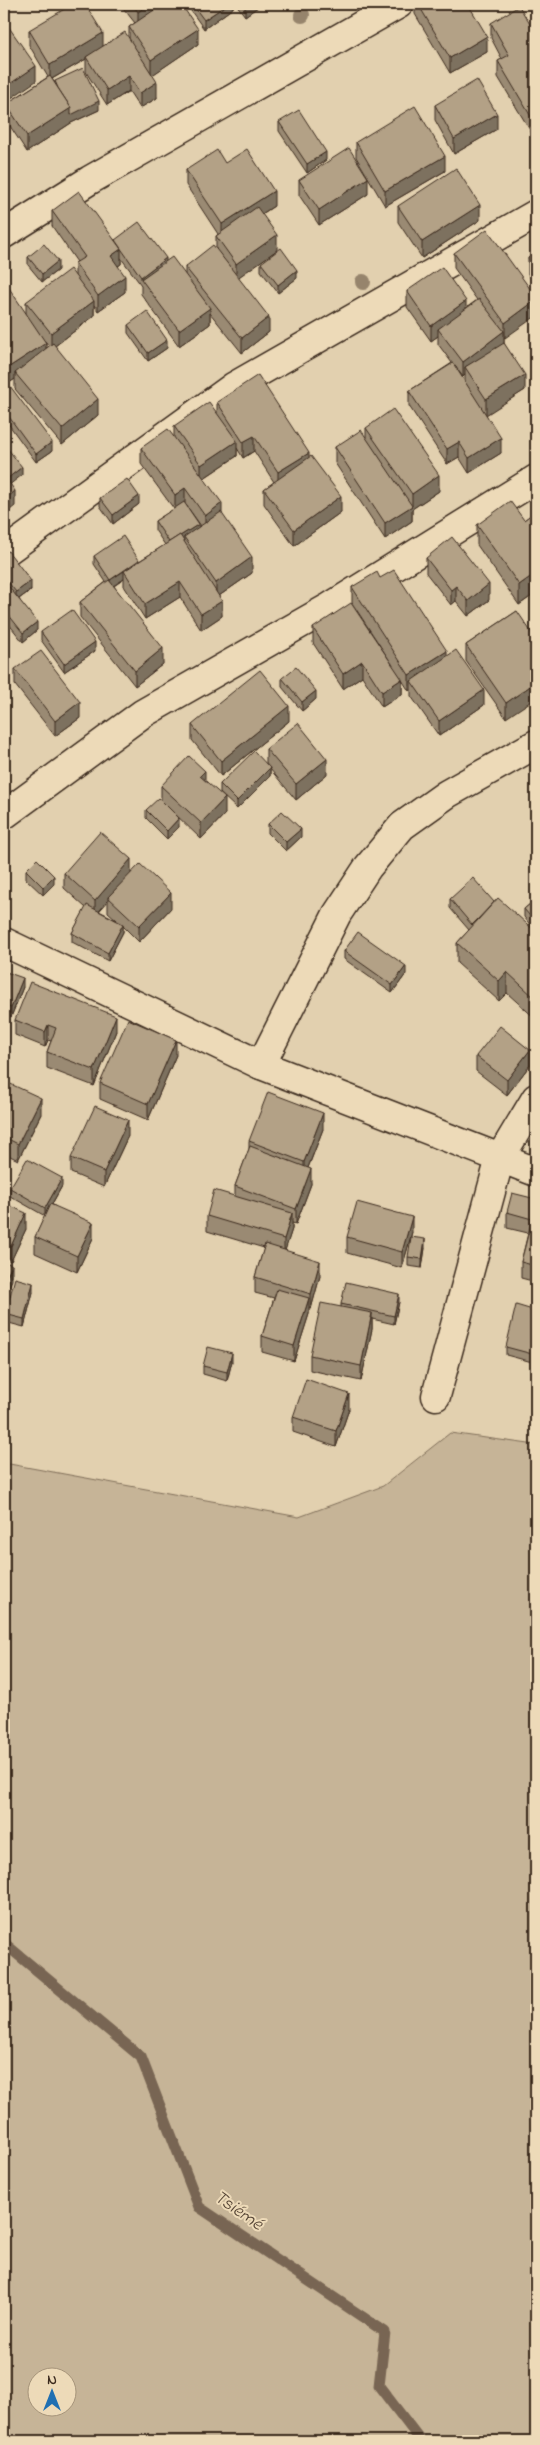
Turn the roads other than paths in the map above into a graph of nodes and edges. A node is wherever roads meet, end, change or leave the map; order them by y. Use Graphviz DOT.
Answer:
graph roads {
  1 [pos="399,4"];
  2 [pos="536,214"];
  3 [pos="4,234"];
  4 [pos="536,479"];
  5 [pos="4,553"];
  6 [pos="536,744"];
  7 [pos="4,816"];
  8 [pos="6,951"];
  9 [pos="261,1064"];
  10 [pos="536,1098"];
  11 [pos="500,1158"];
  12 [pos="536,1172"];
  13 [pos="436,1396"];
  1 -- 3 [label="street"];
  2 -- 5 [label="street"];
  4 -- 7 [label="street"];
  6 -- 9 [label="street"];
  8 -- 9 [label="street"];
  9 -- 11 [label="street"];
  10 -- 11 [label="street"];
  11 -- 12 [label="street"];
  11 -- 13 [label="street"];
}
